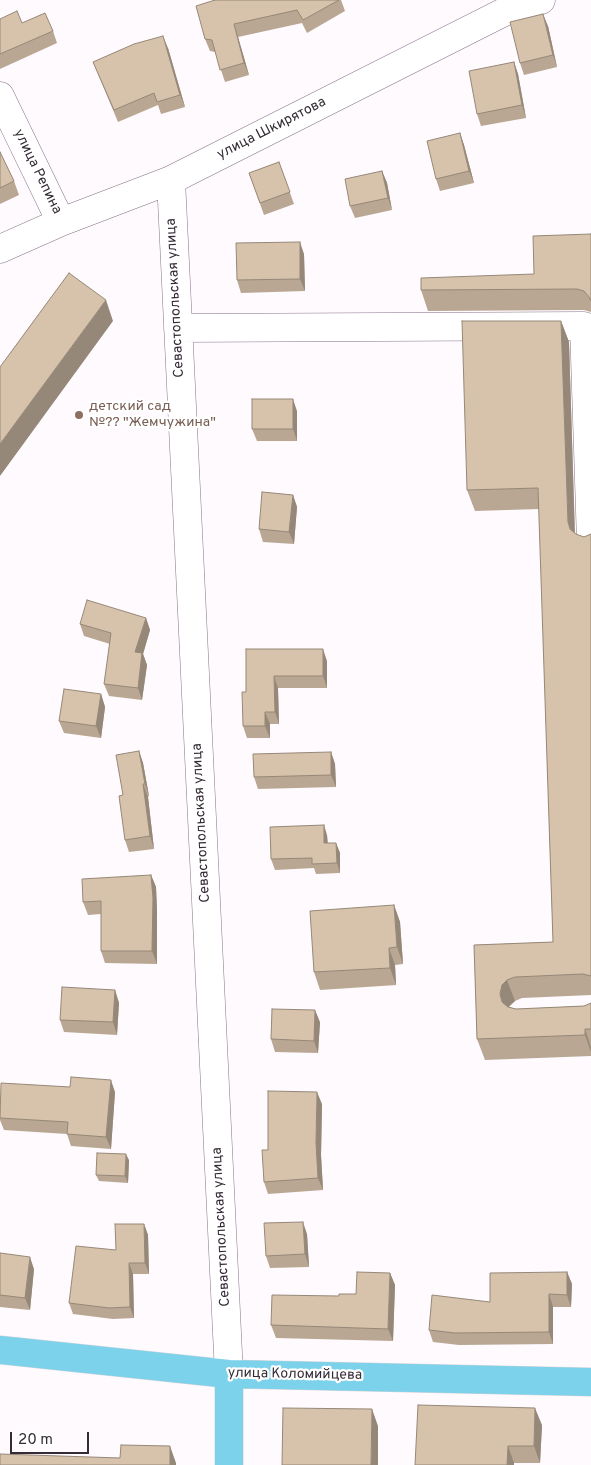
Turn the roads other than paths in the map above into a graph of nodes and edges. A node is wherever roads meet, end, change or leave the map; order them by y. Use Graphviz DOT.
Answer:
graph roads {
  1 [pos="541,0"];
  2 [pos="0,96"];
  3 [pos="171,180"];
  4 [pos="61,222"];
  5 [pos="0,249"];
  6 [pos="178,328"];
  7 [pos="591,542"];
  8 [pos="0,1350"];
  9 [pos="229,1374"];
  10 [pos="591,1382"];
  11 [pos="229,1465"];
  1 -- 3 [label="street, улица Шкирятова"];
  2 -- 4 [label="street, улица Репина"];
  3 -- 4 [label="street, улица Шкирятова"];
  3 -- 6 [label="street, Севастопольская улица"];
  4 -- 5 [label="street, улица Шкирятова"];
  6 -- 7 [label="street"];
  6 -- 9 [label="street, Севастопольская улица"];
  8 -- 9 [label="main road, улица Коломийцева"];
  9 -- 10 [label="main road, улица Коломийцева"];
  9 -- 11 [label="main road, Севастопольская улица"];
}
